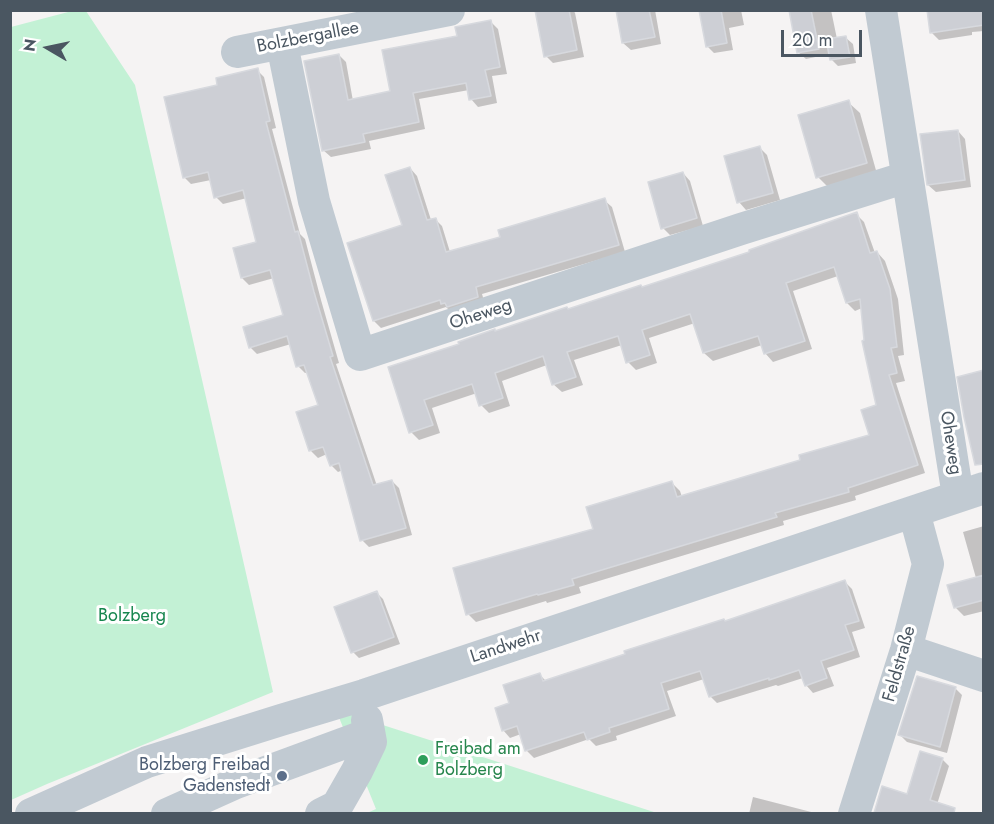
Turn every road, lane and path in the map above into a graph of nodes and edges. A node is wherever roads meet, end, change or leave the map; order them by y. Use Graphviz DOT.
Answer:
graph roads {
  1 [pos="449,10"];
  2 [pos="881,10"];
  3 [pos="282,44"];
  4 [pos="237,52"];
  5 [pos="907,177"];
  6 [pos="971,492"];
  7 [pos="914,512"];
  8 [pos="906,650"];
  9 [pos="984,676"];
  10 [pos="364,695"];
  11 [pos="369,734"];
  12 [pos="31,813"];
  13 [pos="167,813"];
  14 [pos="321,813"];
  15 [pos="854,813"];
  1 -- 3 [label="street, Bolzbergallee"];
  2 -- 5 [label="street, Oheweg"];
  3 -- 4 [label="street, Bolzbergallee"];
  3 -- 5 [label="street, Oheweg"];
  5 -- 6 [label="street, Oheweg"];
  6 -- 7 [label="street, Landwehr"];
  7 -- 8 [label="street, Feldstraße"];
  7 -- 10 [label="street, Landwehr"];
  8 -- 9 [label="street"];
  8 -- 15 [label="street, Feldstraße"];
  10 -- 11 [label="street"];
  10 -- 12 [label="street, Landwehr"];
  11 -- 13 [label="street"];
  11 -- 14 [label="street"];
}
